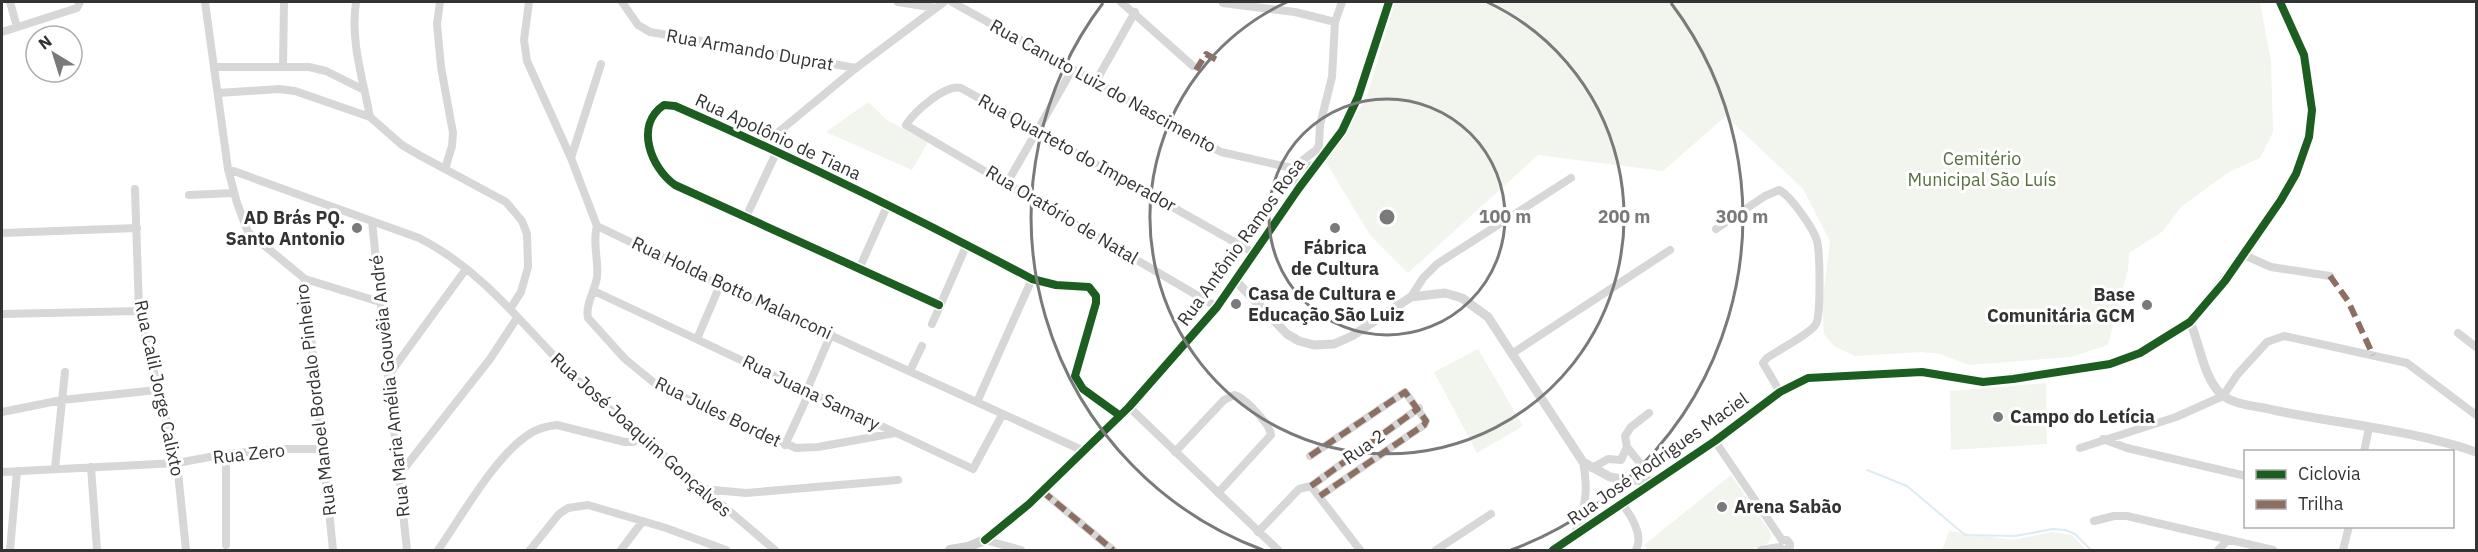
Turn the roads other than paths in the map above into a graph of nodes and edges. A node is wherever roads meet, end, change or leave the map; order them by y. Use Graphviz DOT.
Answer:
graph roads {
  1 [pos="10,2"];
  2 [pos="205,2"];
  3 [pos="284,2"];
  4 [pos="356,2"];
  5 [pos="440,2"];
  6 [pos="530,2"];
  7 [pos="622,2"];
  8 [pos="898,2"];
  9 [pos="944,2"];
  10 [pos="951,2"];
  11 [pos="1121,2"];
  12 [pos="1342,2"];
  13 [pos="1389,2"];
  14 [pos="2280,2"];
  15 [pos="1223,3"];
  16 [pos="78,5"];
  17 [pos="936,8"];
  18 [pos="1135,12"];
  19 [pos="1335,22"];
  20 [pos="17,27"];
  21 [pos="2,32"];
  22 [pos="601,64"];
  23 [pos="283,66"];
  24 [pos="1193,66"];
  25 [pos="214,67"];
  26 [pos="856,68"];
  27 [pos="1072,70"];
  28 [pos="1095,82"];
  29 [pos="364,90"];
  30 [pos="218,93"];
  31 [pos="370,117"];
  32 [pos="906,125"];
  33 [pos="1036,129"];
  34 [pos="764,144"];
  35 [pos="777,151"];
  36 [pos="571,158"];
  37 [pos="1316,165"];
  38 [pos="1292,168"];
  39 [pos="228,169"];
  40 [pos="445,169"];
  41 [pos="1571,178"];
  42 [pos="1007,183"];
  43 [pos="1299,188"];
  44 [pos="135,189"];
  45 [pos="233,193"];
  46 [pos="189,195"];
  47 [pos="888,204"];
  48 [pos="746,217"];
  49 [pos="372,222"];
  50 [pos="597,226"];
  51 [pos="137,228"];
  52 [pos="1716,229"];
  53 [pos="2,233"];
  54 [pos="967,244"];
  55 [pos="1670,250"];
  56 [pos="1254,253"];
  57 [pos="2244,255"];
  58 [pos="466,269"];
  59 [pos="859,269"];
  60 [pos="2330,276"];
  61 [pos="305,279"];
  62 [pos="1032,279"];
  63 [pos="1236,281"];
  64 [pos="720,285"];
  65 [pos="594,291"];
  66 [pos="1411,297"];
  67 [pos="380,302"];
  68 [pos="939,305"];
  69 [pos="1217,307"];
  70 [pos="510,309"];
  71 [pos="139,311"];
  72 [pos="2,314"];
  73 [pos="517,318"];
  74 [pos="2190,322"];
  75 [pos="932,324"];
  76 [pos="2458,333"];
  77 [pos="831,334"];
  78 [pos="697,339"];
  79 [pos="922,346"];
  80 [pos="2476,347"];
  81 [pos="1513,353"];
  82 [pos="910,371"];
  83 [pos="65,372"];
  84 [pos="388,375"];
  85 [pos="157,390"];
  86 [pos="809,391"];
  87 [pos="1780,392"];
  88 [pos="2223,396"];
  89 [pos="62,400"];
  90 [pos="977,402"];
  91 [pos="1129,407"];
  92 [pos="1419,408"];
  93 [pos="2,412"];
  94 [pos="1649,413"];
  95 [pos="1002,415"];
  96 [pos="2476,415"];
  97 [pos="1119,416"];
  98 [pos="2369,428"];
  99 [pos="895,433"];
  100 [pos="643,437"];
  101 [pos="2103,439"];
  102 [pos="1715,441"];
  103 [pos="785,445"];
  104 [pos="1627,447"];
  105 [pos="2080,448"];
  106 [pos="322,449"];
  107 [pos="2364,450"];
  108 [pos="1084,451"];
  109 [pos="1175,452"];
  110 [pos="2476,452"];
  111 [pos="226,454"];
  112 [pos="1310,456"];
  113 [pos="1583,462"];
  114 [pos="177,464"];
  115 [pos="91,467"];
  116 [pos="55,468"];
  117 [pos="1592,468"];
  118 [pos="1643,468"];
  119 [pos="2,471"];
  120 [pos="18,471"];
  121 [pos="399,475"];
  122 [pos="2244,477"];
  123 [pos="898,480"];
  124 [pos="1655,481"];
  125 [pos="1311,486"];
  126 [pos="703,489"];
  127 [pos="1041,492"];
  128 [pos="1218,493"];
  129 [pos="1320,496"];
  130 [pos="1622,504"];
  131 [pos="1491,514"];
  132 [pos="2094,521"];
  133 [pos="642,522"];
  134 [pos="2348,528"];
  135 [pos="1258,532"];
  136 [pos="1574,537"];
  137 [pos="984,540"];
  138 [pos="2228,540"];
  139 [pos="226,545"];
  140 [pos="712,548"];
  141 [pos="1787,548"];
  142 [pos="10,550"];
  143 [pos="97,550"];
  144 [pos="186,550"];
  145 [pos="333,550"];
  146 [pos="407,550"];
  147 [pos="438,550"];
  148 [pos="530,550"];
  149 [pos="621,550"];
  150 [pos="726,550"];
  151 [pos="775,550"];
  152 [pos="950,550"];
  153 [pos="1021,550"];
  154 [pos="1113,550"];
  155 [pos="1278,550"];
  156 [pos="1360,550"];
  157 [pos="1437,550"];
  158 [pos="1553,550"];
  159 [pos="1636,550"];
  160 [pos="1761,550"];
  161 [pos="2218,550"];
  162 [pos="2272,550"];
  163 [pos="2343,550"];
  1 -- 20 [label="street"];
  2 -- 25 [label="street, Rua Manoel Bordalo Pinheiro"];
  3 -- 23 [label="street"];
  4 -- 29 [label="street"];
  5 -- 40 [label="street"];
  6 -- 36 [label="street"];
  7 -- 26 [label="street, Rua Armando Duprat"];
  8 -- 17 [label="street"];
  9 -- 17 [label="street"];
  10 -- 27 [label="street, Rua Canuto Luiz do Nascimento"];
  11 -- 18 [label="street"];
  12 -- 19 [label="street"];
  13 -- 37 [label="main road, Rua Antônio Ramos Rosa"];
  14 -- 57 [label="street, Rua José Rodrigues Maciel"];
  15 -- 19 [label="street"];
  16 -- 20 [label="street"];
  17 -- 26 [label="street"];
  18 -- 24 [label="street"];
  18 -- 28 [label="street"];
  19 -- 38 [label="street"];
  20 -- 21 [label="street"];
  22 -- 36 [label="street"];
  23 -- 25 [label="street"];
  23 -- 29 [label="street"];
  25 -- 30 [label="street, Rua Manoel Bordalo Pinheiro"];
  26 -- 34 [label="street"];
  27 -- 28 [label="street, Rua Canuto Luiz do Nascimento"];
  27 -- 33 [label="street"];
  28 -- 38 [label="street, Rua Canuto Luiz do Nascimento"];
  29 -- 31 [label="street"];
  30 -- 31 [label="street"];
  30 -- 39 [label="street, Rua Manoel Bordalo Pinheiro"];
  31 -- 40 [label="street"];
  32 -- 33 [label="street, Rua Quarteto do Imperador"];
  32 -- 42 [label="street, Rua Oratório de Natal"];
  33 -- 42 [label="street"];
  33 -- 56 [label="street, Rua Quarteto do Imperador"];
  34 -- 35 [label="street, Rua Apolônio de Tiana"];
  34 -- 48 [label="street, Rua Apolônio de Tiana"];
  35 -- 47 [label="street, Rua Apolônio de Tiana"];
  35 -- 48 [label="street"];
  36 -- 50 [label="street"];
  37 -- 38 [label="street, Rua Canuto Luiz do Nascimento"];
  37 -- 43 [label="main road, Rua Antônio Ramos Rosa"];
  38 -- 43 [label="street"];
  39 -- 45 [label="street, Rua Manoel Bordalo Pinheiro"];
  39 -- 49 [label="street, Rua José Joaquim Gonçalves"];
  40 -- 70 [label="street"];
  41 -- 66 [label="street"];
  42 -- 69 [label="street, Rua Oratório de Natal"];
  43 -- 56 [label="main road, Rua Antônio Ramos Rosa"];
  44 -- 51 [label="street, Rua Calil Jorge Calixto"];
  45 -- 46 [label="street"];
  45 -- 61 [label="street, Rua Manoel Bordalo Pinheiro"];
  47 -- 54 [label="street, Rua Apolônio de Tiana"];
  47 -- 59 [label="street"];
  48 -- 59 [label="street, Rua Apolônio de Tiana"];
  49 -- 58 [label="street, Rua José Joaquim Gonçalves"];
  49 -- 67 [label="street, Rua Maria Amélia Gouvêia André"];
  50 -- 64 [label="street, Rua Holda Botto Malanconi"];
  50 -- 65 [label="street, Rua Jules Bordet"];
  51 -- 53 [label="street"];
  51 -- 71 [label="street, Rua Calil Jorge Calixto"];
  52 -- 87 [label="street"];
  54 -- 62 [label="street, Rua Apolônio de Tiana"];
  54 -- 68 [label="street"];
  55 -- 81 [label="street"];
  56 -- 63 [label="main road, Rua Antônio Ramos Rosa"];
  57 -- 60 [label="street"];
  57 -- 74 [label="street, Rua José Rodrigues Maciel"];
  58 -- 70 [label="street, Rua José Joaquim Gonçalves"];
  58 -- 84 [label="street"];
  59 -- 68 [label="street, Rua Apolônio de Tiana"];
  61 -- 67 [label="street"];
  61 -- 106 [label="street, Rua Manoel Bordalo Pinheiro"];
  62 -- 90 [label="street"];
  62 -- 97 [label="street, Rua Apolônio de Tiana"];
  63 -- 66 [label="street"];
  63 -- 69 [label="main road, Rua Antônio Ramos Rosa"];
  64 -- 77 [label="street, Rua Holda Botto Malanconi"];
  64 -- 78 [label="street"];
  65 -- 78 [label="street, Rua Juana Samary"];
  65 -- 103 [label="street, Rua Jules Bordet"];
  66 -- 81 [label="street"];
  67 -- 84 [label="street, Rua Maria Amélia Gouvêia André"];
  68 -- 75 [label="street"];
  69 -- 91 [label="main road, Rua Antônio Ramos Rosa"];
  70 -- 73 [label="street, Rua José Joaquim Gonçalves"];
  71 -- 72 [label="street"];
  71 -- 85 [label="street, Rua Calil Jorge Calixto"];
  73 -- 100 [label="street, Rua José Joaquim Gonçalves"];
  73 -- 121 [label="street"];
  74 -- 87 [label="street, Rua José Rodrigues Maciel"];
  74 -- 88 [label="street"];
  76 -- 80 [label="street"];
  77 -- 82 [label="street, Rua Holda Botto Malanconi"];
  77 -- 86 [label="street"];
  78 -- 86 [label="street, Rua Juana Samary"];
  79 -- 82 [label="street"];
  81 -- 113 [label="street"];
  82 -- 90 [label="street, Rua Holda Botto Malanconi"];
  83 -- 89 [label="street"];
  84 -- 121 [label="street, Rua Maria Amélia Gouvêia André"];
  85 -- 89 [label="street"];
  85 -- 114 [label="street, Rua Calil Jorge Calixto"];
  86 -- 99 [label="street, Rua Juana Samary"];
  86 -- 103 [label="street"];
  87 -- 102 [label="street, Rua José Rodrigues Maciel"];
  88 -- 96 [label="street"];
  88 -- 98 [label="street"];
  88 -- 101 [label="street"];
  89 -- 93 [label="street"];
  89 -- 116 [label="street"];
  90 -- 95 [label="street, Rua Holda Botto Malanconi"];
  91 -- 97 [label="main road, Rua Antônio Ramos Rosa"];
  91 -- 109 [label="street"];
  92 -- 112 [label="street, Rua 2"];
  92 -- 125 [label="street, Rua 2"];
  92 -- 129 [label="street"];
  94 -- 104 [label="street"];
  95 -- 99 [label="street, Rua Juana Samary"];
  95 -- 108 [label="street, Rua Holda Botto Malanconi"];
  97 -- 108 [label="main road, Rua Antônio Ramos Rosa"];
  98 -- 107 [label="street"];
  98 -- 110 [label="street"];
  99 -- 103 [label="street, Rua Jules Bordet"];
  100 -- 126 [label="street, Rua José Joaquim Gonçalves"];
  100 -- 147 [label="street"];
  101 -- 105 [label="street"];
  101 -- 122 [label="street"];
  102 -- 124 [label="street, Rua José Rodrigues Maciel"];
  102 -- 141 [label="street"];
  104 -- 117 [label="street"];
  104 -- 118 [label="street"];
  106 -- 111 [label="street, Rua Zero"];
  106 -- 145 [label="street, Rua Manoel Bordalo Pinheiro"];
  108 -- 127 [label="main road, Rua Antônio Ramos Rosa"];
  109 -- 128 [label="street"];
  109 -- 128 [label="street"];
  111 -- 114 [label="street, Rua Zero"];
  111 -- 139 [label="street"];
  113 -- 117 [label="street"];
  113 -- 136 [label="street"];
  114 -- 115 [label="street, Rua Zero"];
  114 -- 144 [label="street, Rua Calil Jorge Calixto"];
  115 -- 116 [label="street, Rua Zero"];
  115 -- 143 [label="street"];
  116 -- 120 [label="street, Rua Zero"];
  117 -- 124 [label="street"];
  119 -- 120 [label="street, Rua Zero"];
  120 -- 142 [label="street"];
  121 -- 146 [label="street, Rua Maria Amélia Gouvêia André"];
  123 -- 126 [label="street"];
  124 -- 130 [label="street, Rua José Rodrigues Maciel"];
  125 -- 129 [label="street"];
  125 -- 135 [label="street"];
  126 -- 151 [label="street, Rua José Joaquim Gonçalves"];
  127 -- 137 [label="main road, Rua Antônio Ramos Rosa"];
  127 -- 154 [label="street"];
  128 -- 135 [label="street"];
  129 -- 156 [label="street"];
  130 -- 136 [label="street, Rua José Rodrigues Maciel"];
  130 -- 159 [label="street"];
  131 -- 157 [label="street"];
  132 -- 138 [label="street"];
  133 -- 140 [label="street"];
  133 -- 148 [label="street"];
  133 -- 149 [label="street"];
  134 -- 163 [label="street"];
  135 -- 155 [label="street"];
  136 -- 158 [label="street, Rua José Rodrigues Maciel"];
  137 -- 152 [label="main road"];
  137 -- 153 [label="street"];
  138 -- 161 [label="street"];
  138 -- 162 [label="street"];
  140 -- 150 [label="street"];
  141 -- 160 [label="street"];
}
